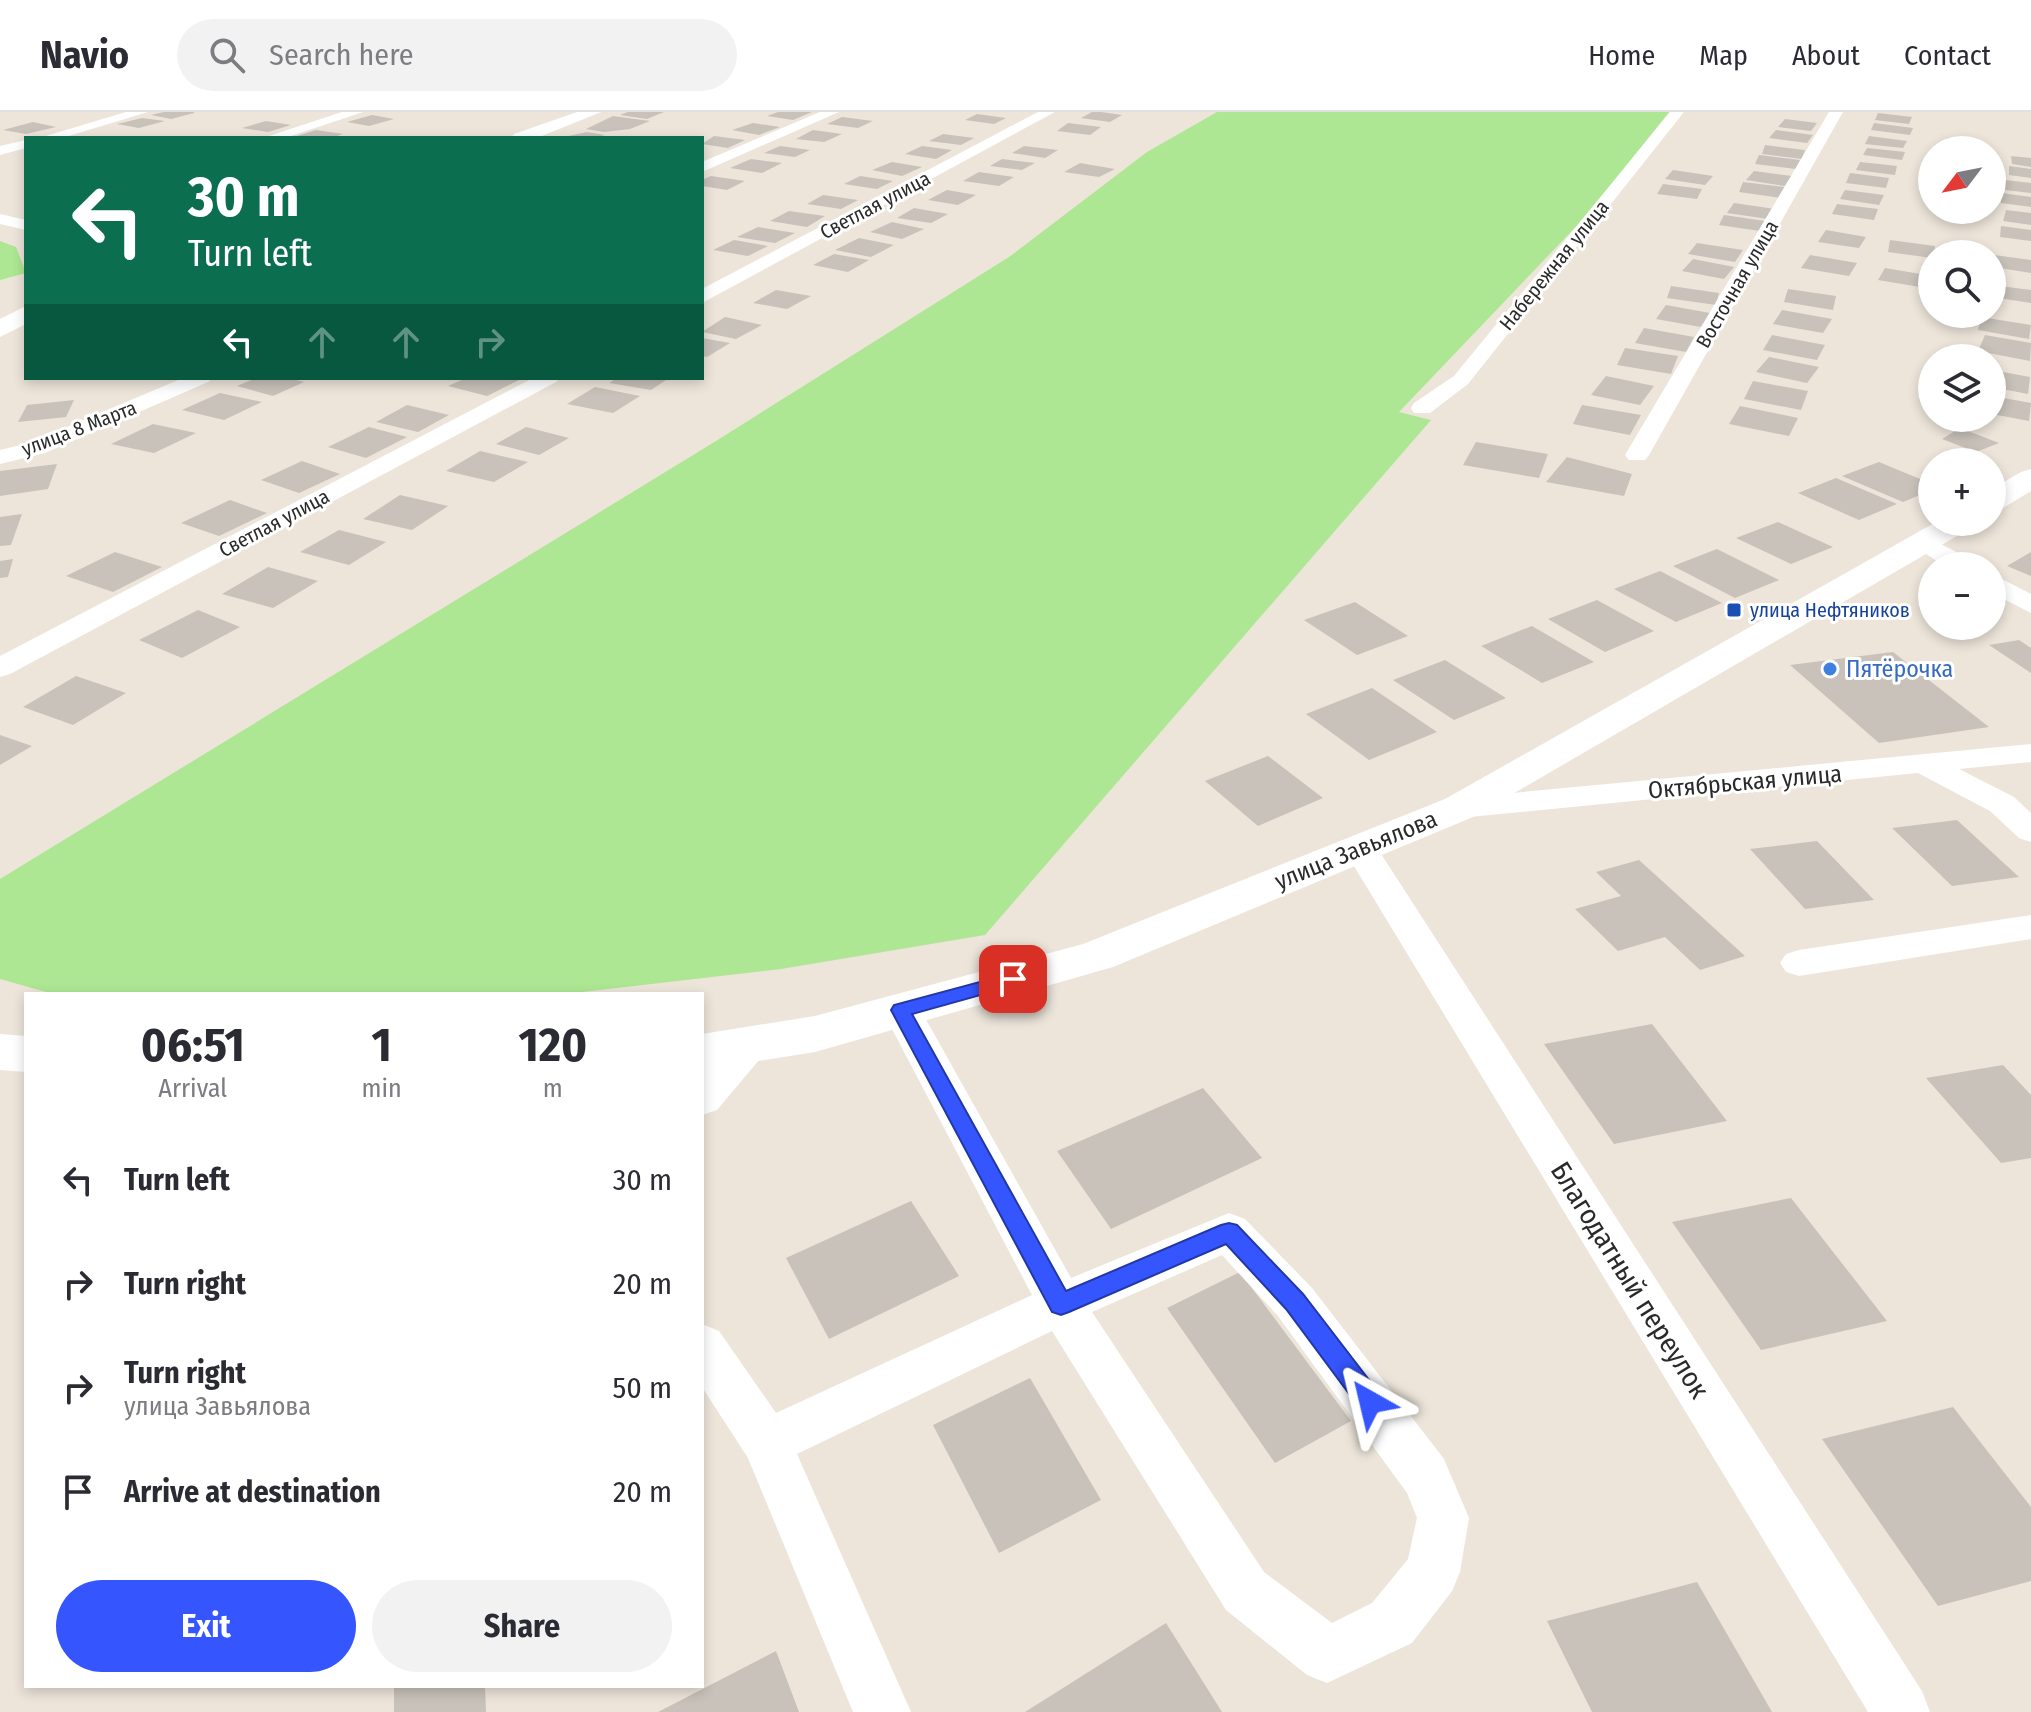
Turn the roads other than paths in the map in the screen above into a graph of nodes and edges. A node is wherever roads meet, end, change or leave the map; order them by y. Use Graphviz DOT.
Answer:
graph roads {
  1 [pos="141,112"];
  2 [pos="356,112"];
  3 [pos="593,112"];
  4 [pos="832,112"];
  5 [pos="1048,112"];
  6 [pos="1677,112"];
  7 [pos="1836,112"];
  8 [pos="53,136"];
  9 [pos="277,136"];
  10 [pos="526,136"];
  11 [pos="24,145"];
  12 [pos="0,151"];
  13 [pos="704,166"];
  14 [pos="24,213"];
  15 [pos="0,219"];
  16 [pos="24,225"];
  17 [pos="704,296"];
  18 [pos="24,314"];
  19 [pos="0,330"];
  20 [pos="196,380"];
  21 [pos="545,380"];
  22 [pos="1422,408"];
  23 [pos="1637,455"];
  24 [pos="0,457"];
  25 [pos="2031,478"];
  26 [pos="2006,493"];
  27 [pos="1935,536"];
  28 [pos="1923,543"];
  29 [pos="1939,552"];
  30 [pos="2006,590"];
  31 [pos="2031,605"];
  32 [pos="0,668"];
  33 [pos="2031,753"];
  34 [pos="1926,765"];
  35 [pos="1459,808"];
  36 [pos="2031,831"];
  37 [pos="1360,848"];
  38 [pos="2031,927"];
  39 [pos="1799,963"];
  40 [pos="901,1010"];
  41 [pos="750,1044"];
  42 [pos="0,1052"];
  43 [pos="704,1052"];
  44 [pos="24,1054"];
  45 [pos="704,1097"];
  46 [pos="1061,1304"];
  47 [pos="704,1349"];
  48 [pos="767,1443"];
  49 [pos="882,1712"];
  50 [pos="1901,1712"];
  1 -- 8 [label="street"];
  2 -- 9 [label="street"];
  3 -- 10 [label="street"];
  4 -- 13 [label="street"];
  5 -- 17 [label="street, Светлая улица"];
  6 -- 22 [label="street, Набережная улица"];
  7 -- 23 [label="street, Восточная улица"];
  11 -- 12 [label="street"];
  14 -- 15 [label="street"];
  15 -- 16 [label="street"];
  18 -- 19 [label="street"];
  20 -- 24 [label="street, улица 8 Марта"];
  21 -- 32 [label="street, Светлая улица"];
  25 -- 26 [label="street"];
  27 -- 28 [label="street, улица Завьялова"];
  28 -- 29 [label="street"];
  28 -- 35 [label="street, улица Завьялова"];
  30 -- 31 [label="street"];
  33 -- 34 [label="street, Октябрьская улица"];
  34 -- 35 [label="street, Октябрьская улица"];
  34 -- 36 [label="street"];
  35 -- 37 [label="street, улица Завьялова"];
  37 -- 40 [label="street, улица Завьялова"];
  37 -- 50 [label="street, Благодатный переулок"];
  38 -- 39 [label="street"];
  40 -- 41 [label="street, улица Завьялова"];
  40 -- 46 [label="street"];
  41 -- 43 [label="street, улица Завьялова"];
  41 -- 45 [label="street"];
  42 -- 44 [label="street"];
  46 -- 46 [label="street"];
  46 -- 48 [label="street"];
  47 -- 48 [label="street"];
  48 -- 49 [label="street"];
}
